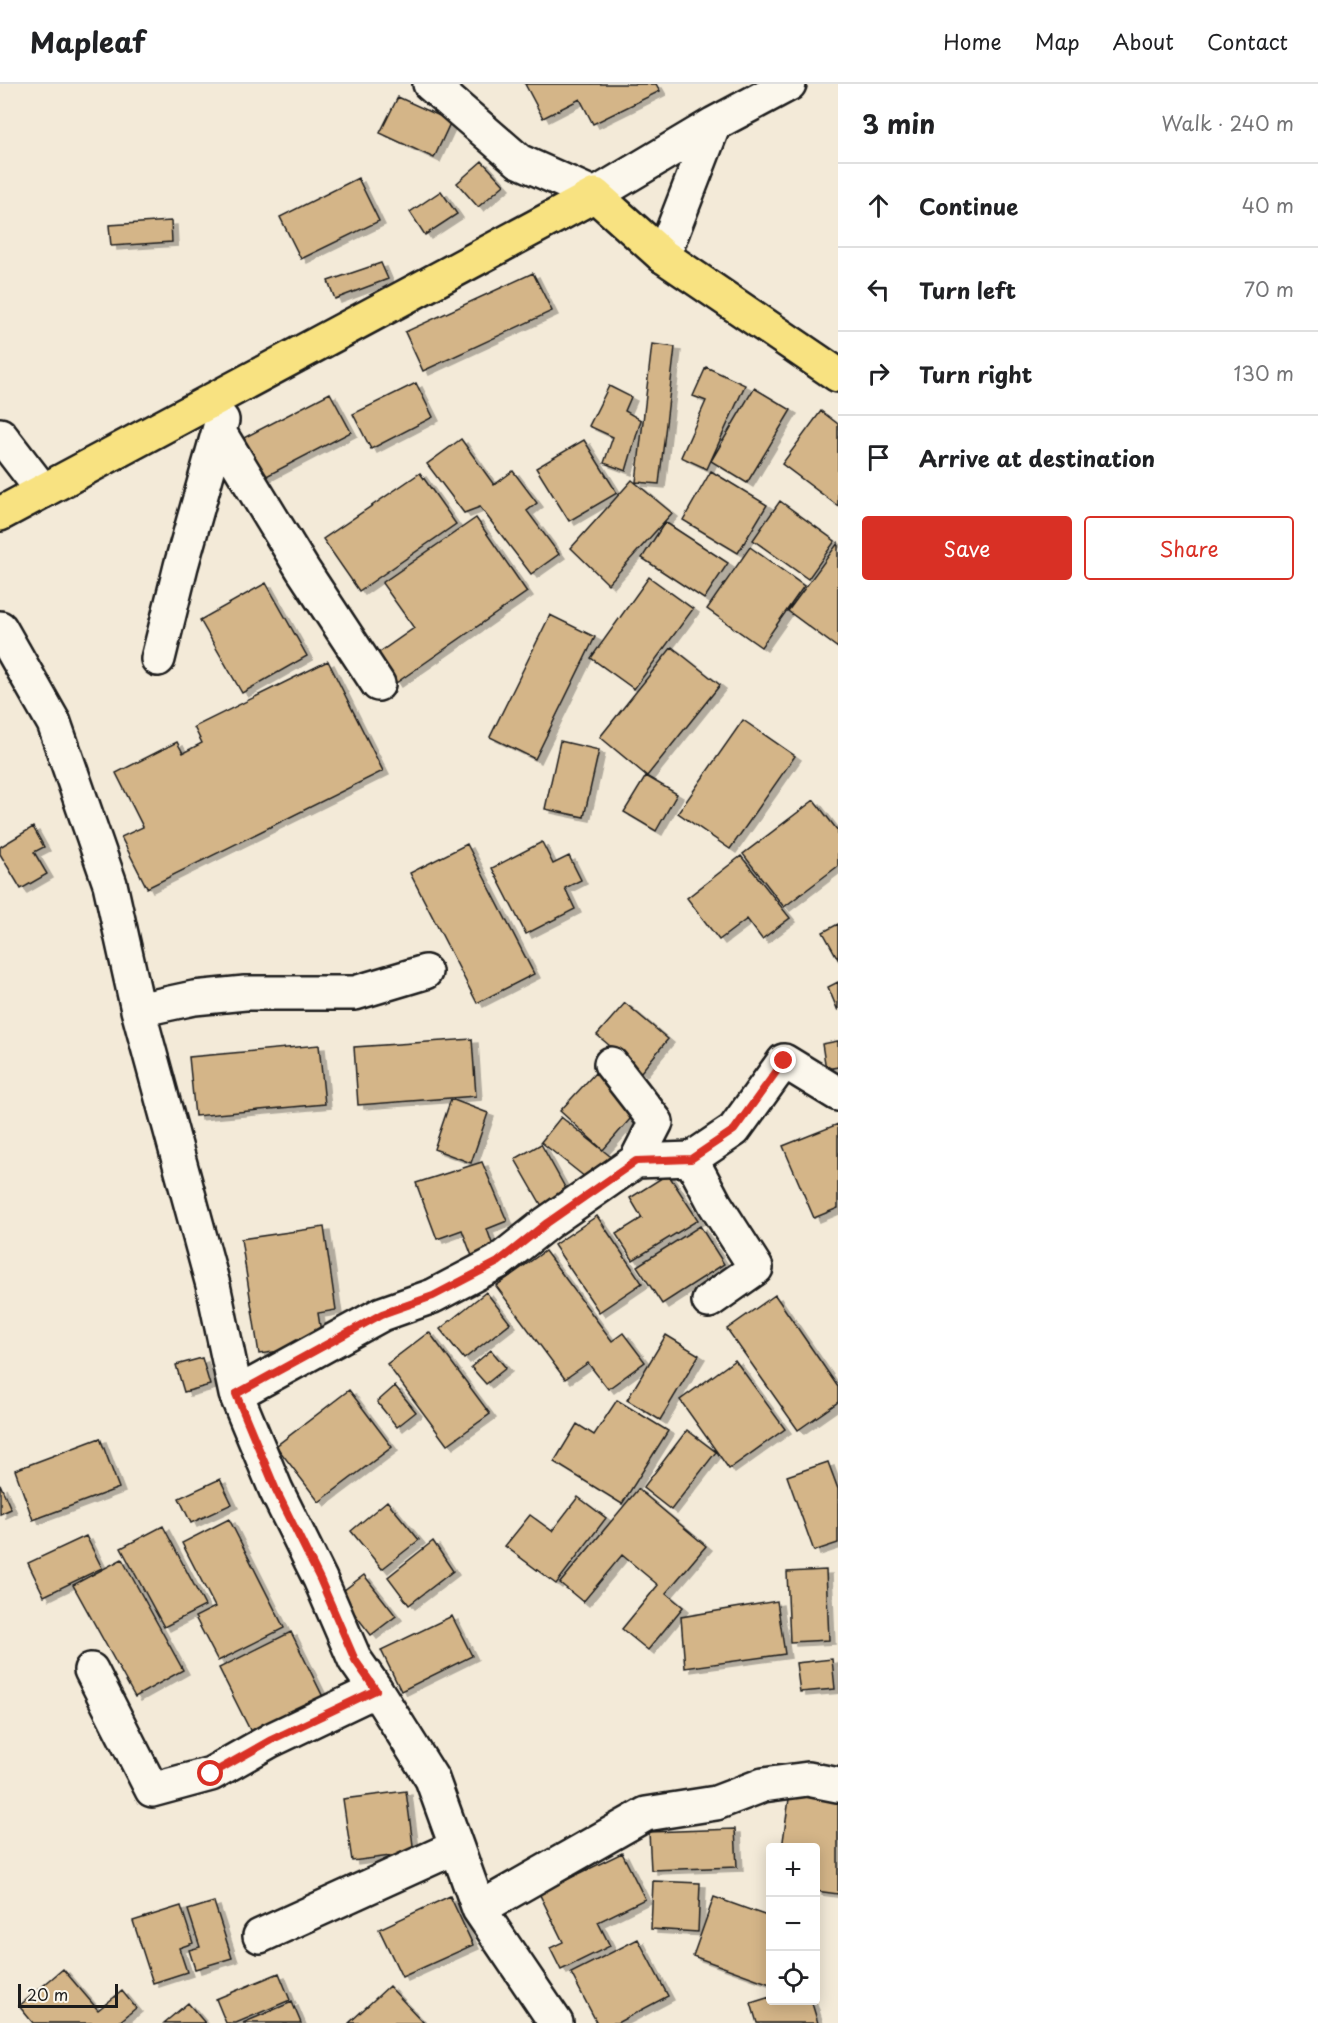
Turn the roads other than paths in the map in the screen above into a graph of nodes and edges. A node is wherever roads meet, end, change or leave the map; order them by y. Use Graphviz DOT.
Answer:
graph roads {
  1 [pos="430,84"];
  2 [pos="789,84"];
  3 [pos="714,124"];
  4 [pos="595,195"];
  5 [pos="663,256"];
  6 [pos="838,375"];
  7 [pos="229,390"];
  8 [pos="219,432"];
  9 [pos="0,435"];
  10 [pos="43,491"];
  11 [pos="0,514"];
  12 [pos="0,628"];
  13 [pos="158,659"];
  14 [pos="378,684"];
  15 [pos="425,972"];
  16 [pos="138,1010"];
  17 [pos="611,1064"];
  18 [pos="838,1094"];
  19 [pos="691,1159"];
  20 [pos="636,1161"];
  21 [pos="709,1301"];
  22 [pos="236,1394"];
  23 [pos="90,1670"];
  24 [pos="376,1690"];
  25 [pos="838,1785"];
  26 [pos="456,1847"];
  27 [pos="479,1909"];
  28 [pos="260,1936"];
  29 [pos="556,2023"];
  1 -- 4 [label="street"];
  2 -- 3 [label="street"];
  3 -- 4 [label="street"];
  3 -- 5 [label="street"];
  4 -- 5 [label="main road"];
  4 -- 7 [label="main road"];
  5 -- 6 [label="main road"];
  7 -- 8 [label="street"];
  7 -- 10 [label="main road"];
  8 -- 13 [label="street"];
  8 -- 14 [label="street"];
  9 -- 10 [label="street"];
  10 -- 11 [label="main road"];
  12 -- 16 [label="street"];
  15 -- 16 [label="street"];
  16 -- 22 [label="street"];
  17 -- 20 [label="street"];
  18 -- 19 [label="street"];
  19 -- 20 [label="street"];
  19 -- 21 [label="street"];
  20 -- 22 [label="street"];
  22 -- 24 [label="street"];
  23 -- 24 [label="street"];
  24 -- 26 [label="street"];
  25 -- 27 [label="street"];
  26 -- 27 [label="street"];
  26 -- 28 [label="street"];
  27 -- 29 [label="street"];
}
